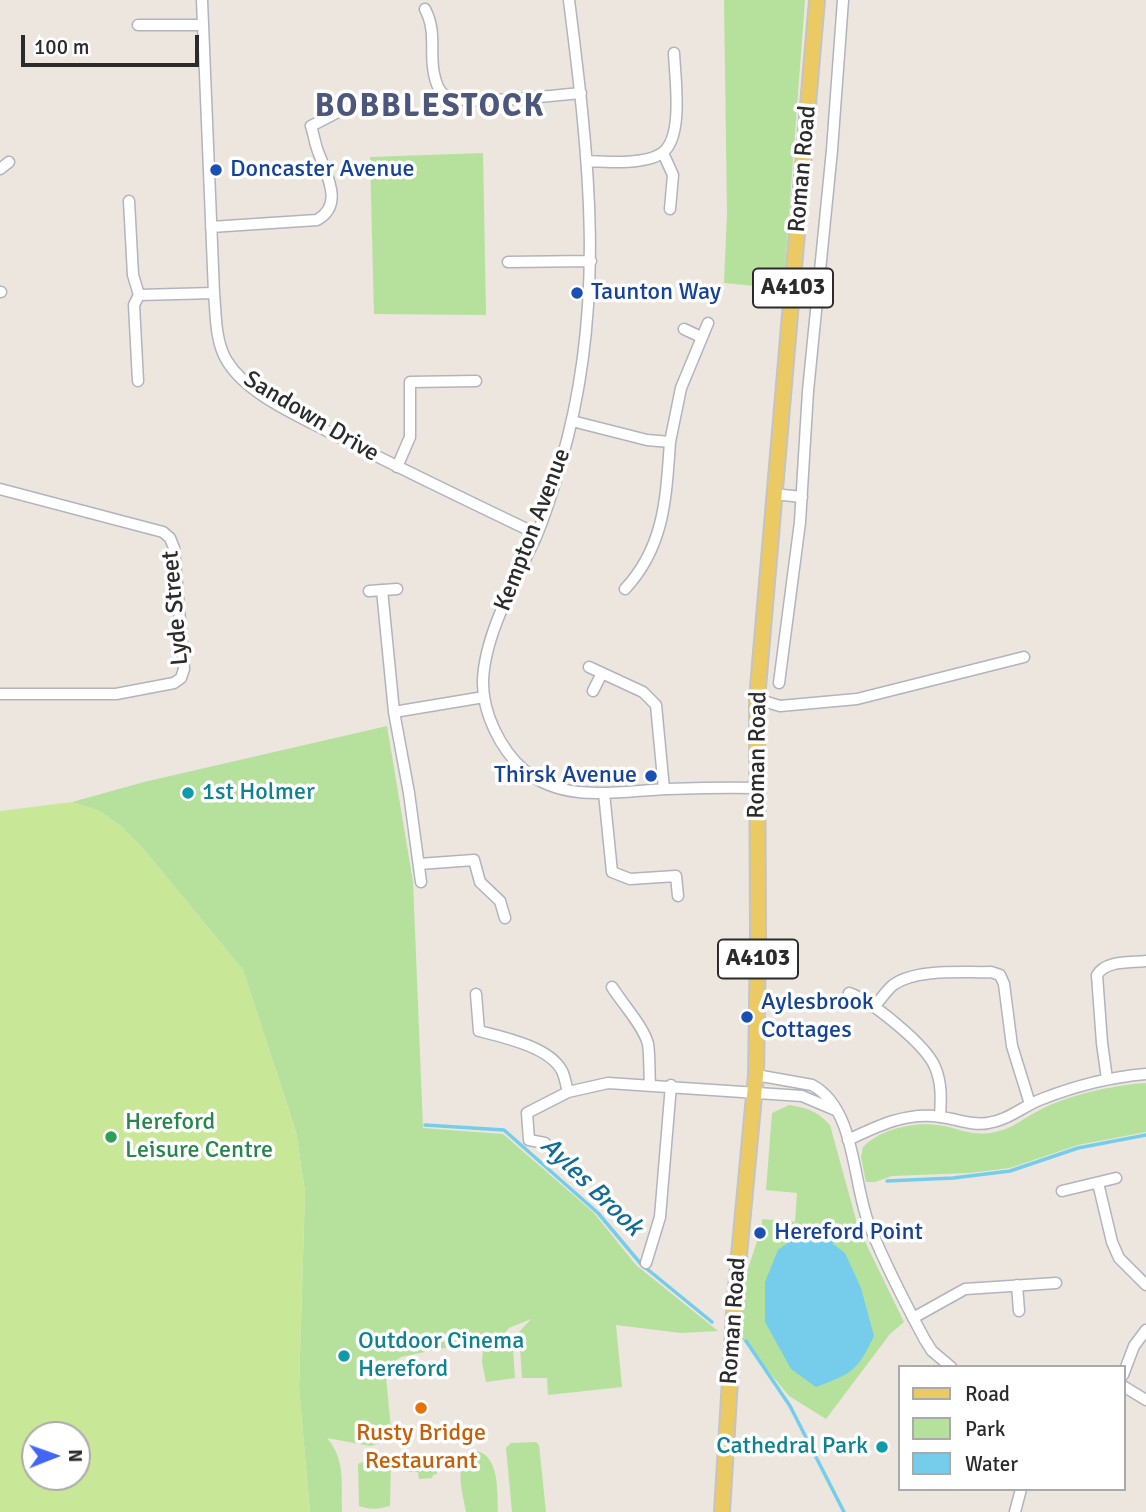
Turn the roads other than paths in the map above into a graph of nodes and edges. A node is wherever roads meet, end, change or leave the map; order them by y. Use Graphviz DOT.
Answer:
graph roads {
  1 [pos="202,0"];
  2 [pos="569,0"];
  3 [pos="817,0"];
  4 [pos="843,0"];
  5 [pos="425,9"];
  6 [pos="138,25"];
  7 [pos="202,25"];
  8 [pos="674,53"];
  9 [pos="581,93"];
  10 [pos="340,111"];
  11 [pos="663,153"];
  12 [pos="587,161"];
  13 [pos="129,201"];
  14 [pos="670,209"];
  15 [pos="211,227"];
  16 [pos="591,261"];
  17 [pos="508,262"];
  18 [pos="214,293"];
  19 [pos="139,295"];
  20 [pos="708,323"];
  21 [pos="684,329"];
  22 [pos="701,337"];
  23 [pos="138,381"];
  24 [pos="477,381"];
  25 [pos="572,421"];
  26 [pos="670,442"];
  27 [pos="397,467"];
  28 [pos="0,489"];
  29 [pos="774,494"];
  30 [pos="802,497"];
  31 [pos="537,534"];
  32 [pos="397,589"];
  33 [pos="625,589"];
  34 [pos="382,590"];
  35 [pos="369,591"];
  36 [pos="1024,657"];
  37 [pos="589,667"];
  38 [pos="601,673"];
  39 [pos="779,683"];
  40 [pos="593,691"];
  41 [pos="0,694"];
  42 [pos="484,697"];
  43 [pos="757,699"];
  44 [pos="394,712"];
  45 [pos="757,788"];
  46 [pos="664,789"];
  47 [pos="604,793"];
  48 [pos="419,864"];
  49 [pos="421,882"];
  50 [pos="678,896"];
  51 [pos="505,918"];
  52 [pos="1146,961"];
  53 [pos="612,987"];
  54 [pos="849,993"];
  55 [pos="476,994"];
  56 [pos="875,1006"];
  57 [pos="1146,1074"];
  58 [pos="756,1075"];
  59 [pos="1107,1079"];
  60 [pos="650,1084"];
  61 [pos="671,1085"];
  62 [pos="568,1092"];
  63 [pos="754,1094"];
  64 [pos="1030,1104"];
  65 [pos="835,1110"];
  66 [pos="940,1116"];
  67 [pos="848,1140"];
  68 [pos="545,1143"];
  69 [pos="1116,1178"];
  70 [pos="1098,1183"];
  71 [pos="1062,1191"];
  72 [pos="646,1263"];
  73 [pos="1056,1283"];
  74 [pos="1146,1284"];
  75 [pos="1017,1286"];
  76 [pos="1019,1311"];
  77 [pos="913,1318"];
  78 [pos="1146,1330"];
  79 [pos="949,1365"];
  80 [pos="1125,1370"];
  81 [pos="1125,1387"];
  82 [pos="1146,1400"];
  83 [pos="1020,1491"];
  84 [pos="722,1512"];
  85 [pos="1015,1512"];
  1 -- 7 [label="street, Sandown Drive"];
  2 -- 9 [label="street, Kempton Avenue"];
  3 -- 29 [label="main road, Roman Road / A4103"];
  4 -- 30 [label="street, Roman Road"];
  5 -- 9 [label="street"];
  6 -- 7 [label="street"];
  7 -- 15 [label="street, Sandown Drive"];
  8 -- 11 [label="street"];
  9 -- 12 [label="street, Kempton Avenue"];
  10 -- 15 [label="street"];
  11 -- 12 [label="street"];
  11 -- 14 [label="street"];
  12 -- 16 [label="street, Kempton Avenue"];
  13 -- 19 [label="street"];
  15 -- 18 [label="street, Sandown Drive"];
  16 -- 17 [label="street"];
  16 -- 25 [label="street, Kempton Avenue"];
  18 -- 19 [label="street"];
  18 -- 27 [label="street, Sandown Drive"];
  19 -- 23 [label="street"];
  20 -- 22 [label="street"];
  21 -- 22 [label="street"];
  22 -- 26 [label="street"];
  24 -- 27 [label="street"];
  25 -- 26 [label="street"];
  25 -- 31 [label="street, Kempton Avenue"];
  26 -- 33 [label="street"];
  27 -- 31 [label="street, Sandown Drive"];
  28 -- 41 [label="street, Lyde Street"];
  29 -- 30 [label="street"];
  29 -- 43 [label="main road, Roman Road / A4103"];
  30 -- 39 [label="street, Roman Road"];
  31 -- 42 [label="street, Kempton Avenue"];
  32 -- 34 [label="street"];
  34 -- 35 [label="street"];
  34 -- 44 [label="street"];
  36 -- 43 [label="street"];
  37 -- 38 [label="street"];
  38 -- 40 [label="street"];
  38 -- 46 [label="street"];
  42 -- 44 [label="street"];
  42 -- 47 [label="street, Kempton Avenue"];
  43 -- 45 [label="main road, Roman Road / A4103"];
  44 -- 48 [label="street"];
  45 -- 46 [label="street, Kempton Avenue"];
  45 -- 58 [label="main road, Roman Road / A4103"];
  46 -- 47 [label="street, Kempton Avenue"];
  47 -- 50 [label="street"];
  48 -- 49 [label="street"];
  48 -- 51 [label="street"];
  52 -- 59 [label="street"];
  53 -- 60 [label="street"];
  54 -- 56 [label="street"];
  55 -- 62 [label="street"];
  56 -- 64 [label="street"];
  56 -- 66 [label="street"];
  57 -- 59 [label="street"];
  58 -- 63 [label="main road, Roman Road / A4103"];
  58 -- 65 [label="street"];
  59 -- 64 [label="street"];
  60 -- 61 [label="street"];
  60 -- 62 [label="street"];
  61 -- 63 [label="street"];
  61 -- 72 [label="street"];
  62 -- 68 [label="street"];
  63 -- 65 [label="street"];
  63 -- 84 [label="main road, Roman Road / A4103"];
  64 -- 66 [label="street"];
  65 -- 67 [label="street"];
  66 -- 67 [label="street"];
  67 -- 77 [label="street"];
  69 -- 70 [label="street"];
  70 -- 71 [label="street"];
  70 -- 74 [label="street"];
  73 -- 75 [label="street"];
  75 -- 76 [label="street"];
  75 -- 77 [label="street"];
  77 -- 79 [label="street"];
  78 -- 80 [label="street"];
  81 -- 82 [label="street"];
  83 -- 85 [label="street"];
}
